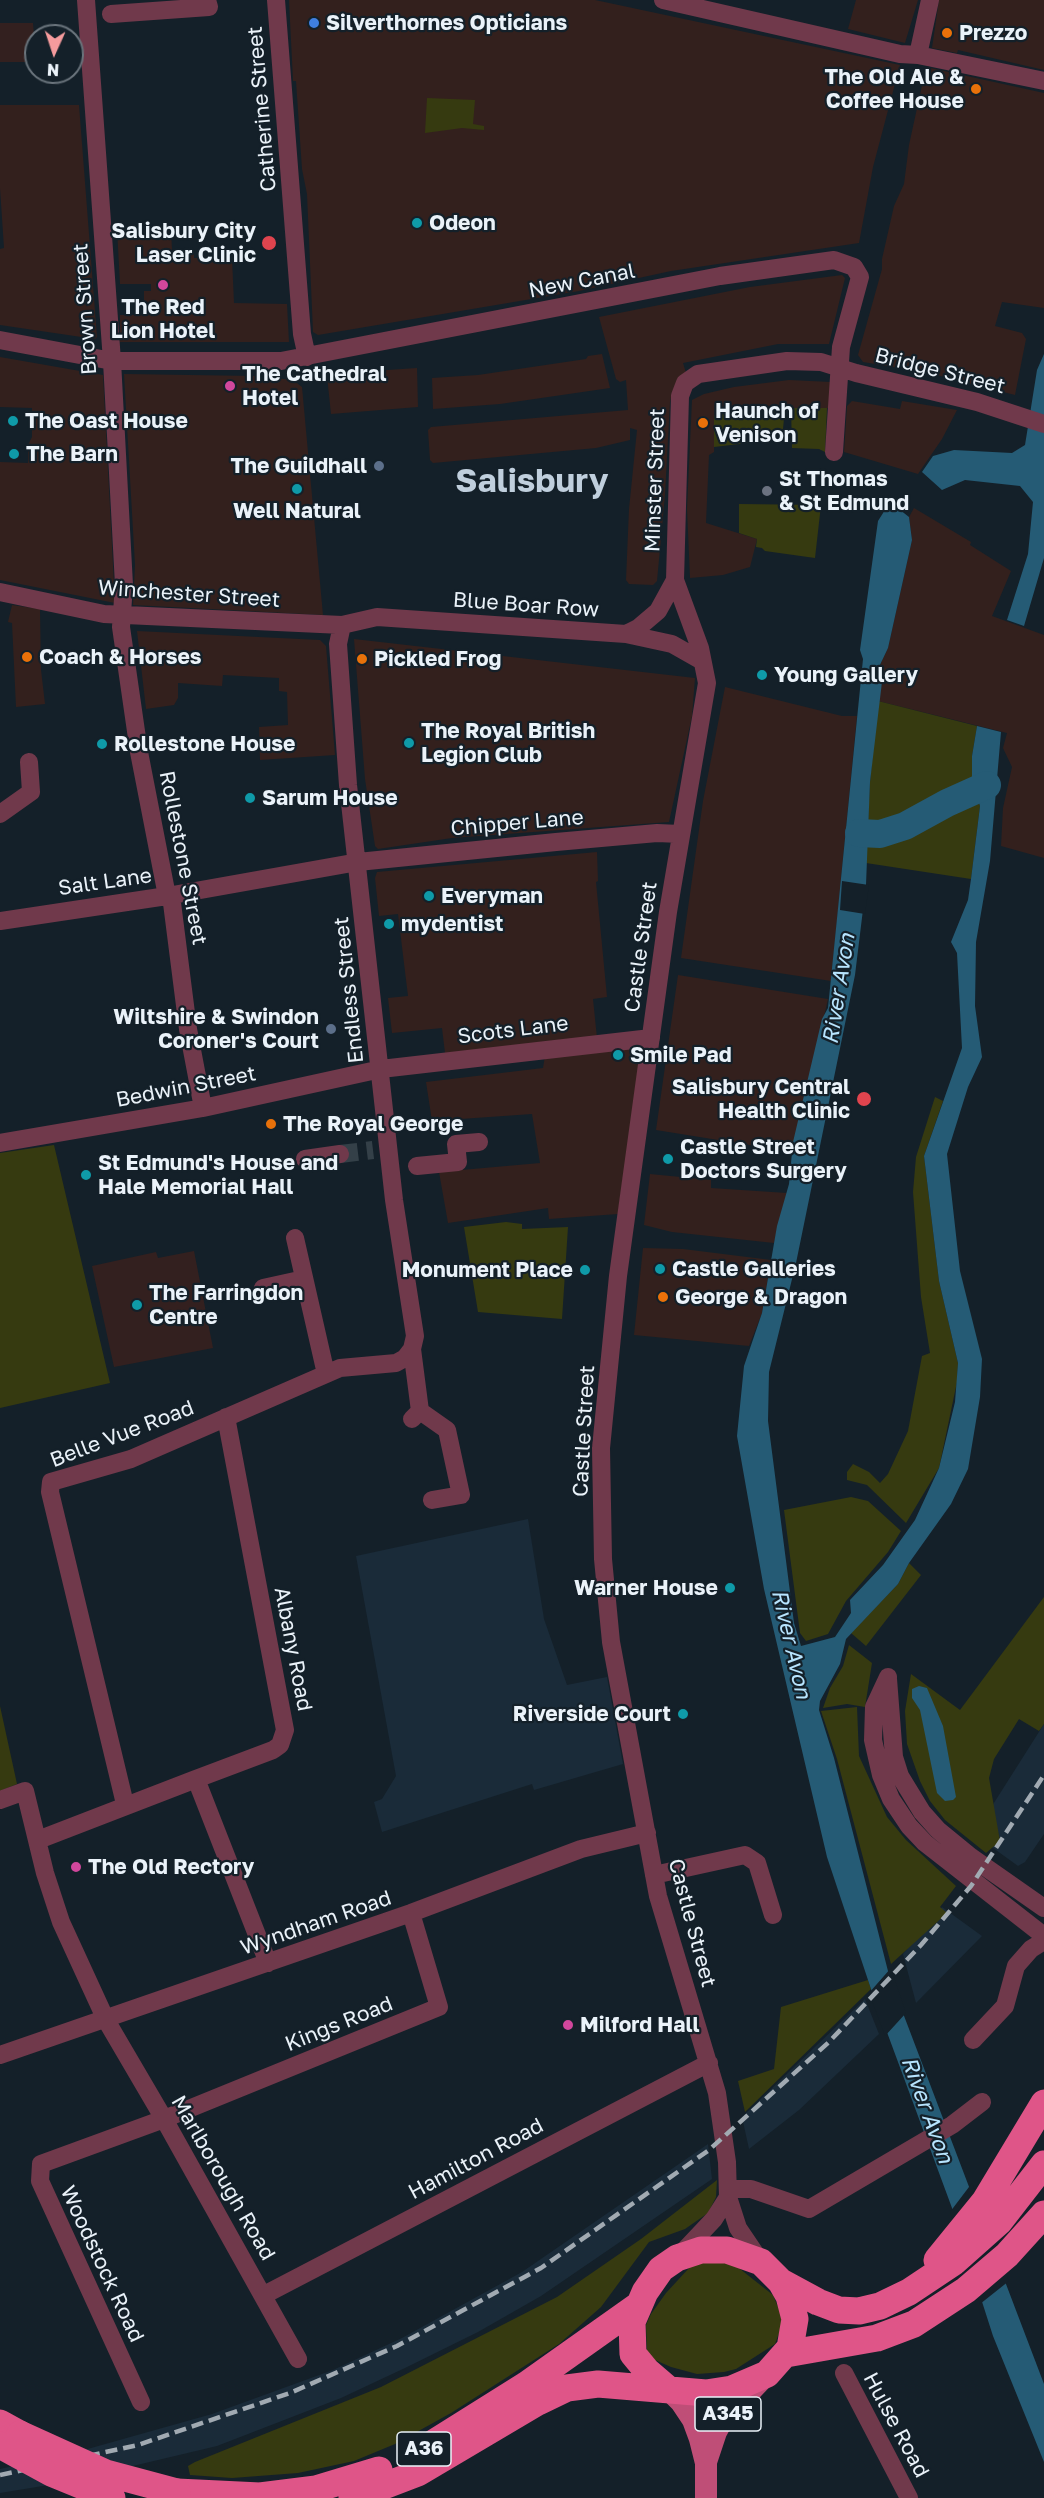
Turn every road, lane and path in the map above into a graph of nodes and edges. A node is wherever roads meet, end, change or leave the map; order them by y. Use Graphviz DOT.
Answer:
graph roads {
  1 [pos="86,0"];
  2 [pos="207,0"];
  3 [pos="276,0"];
  4 [pos="663,0"];
  5 [pos="930,0"];
  6 [pos="111,14"];
  7 [pos="918,55"];
  8 [pos="1044,81"];
  9 [pos="0,340"];
  10 [pos="307,357"];
  11 [pos="112,361"];
  12 [pos="840,367"];
  13 [pos="685,383"];
  14 [pos="1037,421"];
  15 [pos="834,452"];
  16 [pos="675,580"];
  17 [pos="0,592"];
  18 [pos="123,615"];
  19 [pos="342,625"];
  20 [pos="626,634"];
  21 [pos="702,661"];
  22 [pos="29,762"];
  23 [pos="0,814"];
  24 [pos="680,834"];
  25 [pos="358,862"];
  26 [pos="167,896"];
  27 [pos="0,921"];
  28 [pos="651,1038"];
  29 [pos="381,1069"];
  30 [pos="203,1108"];
  31 [pos="479,1142"];
  32 [pos="0,1143"];
  33 [pos="340,1154"];
  34 [pos="305,1160"];
  35 [pos="403,1167"];
  36 [pos="295,1238"];
  37 [pos="304,1280"];
  38 [pos="263,1288"];
  39 [pos="412,1349"];
  40 [pos="326,1374"];
  41 [pos="226,1418"];
  42 [pos="432,1500"];
  43 [pos="196,1779"];
  44 [pos="0,1800"];
  45 [pos="125,1804"];
  46 [pos="647,1833"];
  47 [pos="38,1840"];
  48 [pos="654,1875"];
  49 [pos="1044,1908"];
  50 [pos="411,1913"];
  51 [pos="773,1915"];
  52 [pos="1044,1936"];
  53 [pos="1044,1941"];
  54 [pos="268,1964"];
  55 [pos="105,2020"];
  56 [pos="973,2040"];
  57 [pos="0,2055"];
  58 [pos="709,2063"];
  59 [pos="982,2102"];
  60 [pos="1044,2103"];
  61 [pos="164,2119"];
  62 [pos="1044,2164"];
  63 [pos="728,2193"];
  64 [pos="992,2211"];
  65 [pos="1044,2214"];
  66 [pos="677,2258"];
  67 [pos="761,2262"];
  68 [pos="781,2282"];
  69 [pos="264,2295"];
  70 [pos="636,2307"];
  71 [pos="786,2354"];
  72 [pos="298,2359"];
  73 [pos="844,2373"];
  74 [pos="767,2374"];
  75 [pos="668,2389"];
  76 [pos="141,2402"];
  77 [pos="7,2434"];
  78 [pos="706,2463"];
  79 [pos="112,2498"];
  80 [pos="352,2498"];
  81 [pos="706,2498"];
  82 [pos="909,2498"];
  1 -- 11 [label="street, Brown Street"];
  2 -- 6 [label="street"];
  3 -- 10 [label="street, Catherine Street"];
  4 -- 7 [label="street"];
  5 -- 7 [label="street"];
  7 -- 8 [label="street"];
  9 -- 11 [label="street, New Canal"];
  10 -- 11 [label="street, New Canal"];
  10 -- 12 [label="street, New Canal"];
  11 -- 18 [label="street, Brown Street"];
  12 -- 13 [label="street, Bridge Street"];
  12 -- 14 [label="street, Bridge Street"];
  12 -- 15 [label="street"];
  13 -- 16 [label="street, Minster Street"];
  16 -- 20 [label="street, Minster Street"];
  16 -- 21 [label="street, Minster Street"];
  17 -- 18 [label="street, Winchester Street"];
  18 -- 19 [label="street, Winchester Street"];
  18 -- 26 [label="street, Rollestone Street"];
  19 -- 20 [label="street, Blue Boar Row"];
  19 -- 25 [label="street, Endless Street"];
  20 -- 21 [label="street, Blue Boar Row"];
  21 -- 24 [label="street, Castle Street"];
  22 -- 23 [label="street"];
  24 -- 25 [label="street, Chipper Lane"];
  24 -- 28 [label="street, Castle Street"];
  25 -- 26 [label="street, Salt Lane"];
  25 -- 29 [label="street, Endless Street"];
  26 -- 27 [label="street, Salt Lane"];
  26 -- 30 [label="street, Rollestone Street"];
  28 -- 29 [label="street, Scots Lane"];
  28 -- 46 [label="street, Castle Street"];
  29 -- 30 [label="street, Bedwin Street"];
  29 -- 35 [label="street, Endless Street"];
  30 -- 32 [label="street, Bedwin Street"];
  31 -- 35 [label="street"];
  33 -- 34 [label="street"];
  35 -- 39 [label="street, Endless Street"];
  36 -- 37 [label="street"];
  37 -- 38 [label="street"];
  37 -- 40 [label="street"];
  39 -- 40 [label="street, Belle Vue Road"];
  39 -- 42 [label="street, Endless Street"];
  40 -- 41 [label="street, Belle Vue Road"];
  41 -- 43 [label="street, Albany Road"];
  41 -- 45 [label="street, Belle Vue Road"];
  43 -- 45 [label="street"];
  43 -- 54 [label="street"];
  44 -- 47 [label="street, Marlborough Road"];
  45 -- 47 [label="street"];
  46 -- 48 [label="street, Castle Street"];
  46 -- 50 [label="street, Wyndham Road"];
  47 -- 55 [label="street, Marlborough Road"];
  48 -- 51 [label="street"];
  48 -- 58 [label="street, Castle Street"];
  49 -- 52 [label="street"];
  50 -- 54 [label="street, Wyndham Road"];
  50 -- 61 [label="street, Kings Road"];
  53 -- 56 [label="street"];
  54 -- 55 [label="street, Wyndham Road"];
  55 -- 57 [label="street, Wyndham Road"];
  55 -- 61 [label="street, Marlborough Road"];
  58 -- 63 [label="street, Castle Street"];
  58 -- 69 [label="street, Hamilton Road"];
  59 -- 63 [label="street"];
  60 -- 64 [label="highway"];
  61 -- 69 [label="street, Marlborough Road"];
  61 -- 76 [label="street, Woodstock Road"];
  62 -- 64 [label="highway"];
  63 -- 66 [label="street"];
  63 -- 67 [label="street, Castle Street"];
  64 -- 68 [label="highway"];
  65 -- 71 [label="highway"];
  66 -- 67 [label="highway"];
  66 -- 70 [label="highway"];
  67 -- 68 [label="highway"];
  68 -- 71 [label="highway"];
  69 -- 72 [label="street, Marlborough Road"];
  70 -- 75 [label="highway"];
  70 -- 77 [label="highway, A36, bridge"];
  71 -- 74 [label="highway"];
  73 -- 82 [label="street, Hulse Road"];
  74 -- 75 [label="highway"];
  74 -- 78 [label="main road, A345"];
  75 -- 78 [label="main road, A345"];
  75 -- 80 [label="highway, A36"];
  77 -- 79 [label="highway, A36, bridge"];
  78 -- 81 [label="main road, A345"];
}
